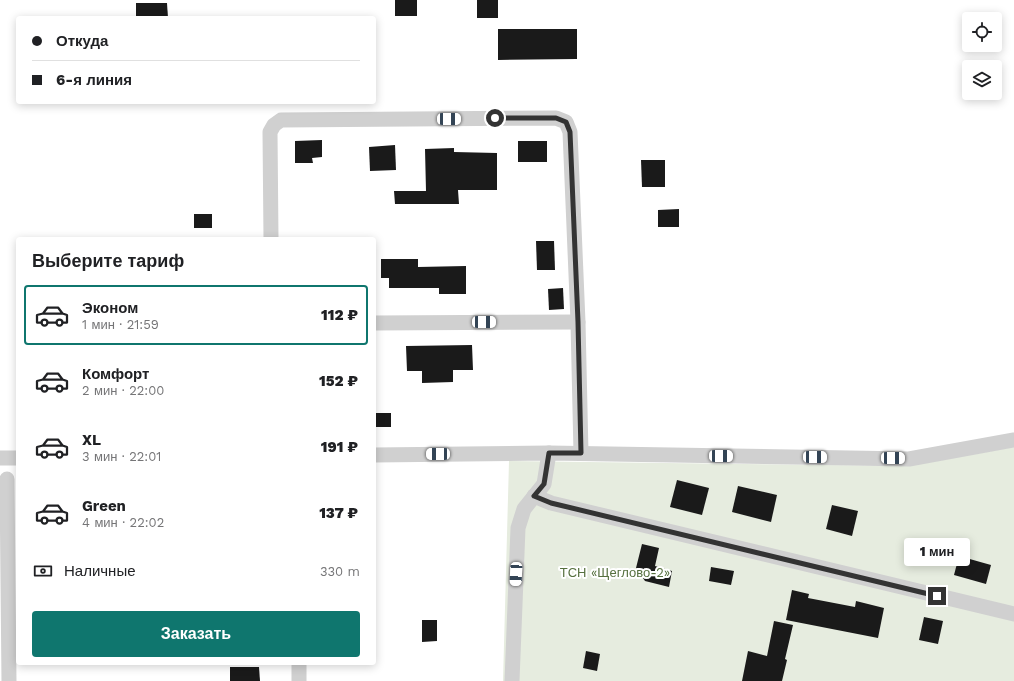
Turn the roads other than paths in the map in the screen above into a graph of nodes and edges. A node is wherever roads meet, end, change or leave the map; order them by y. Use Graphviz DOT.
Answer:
graph roads {
  1 [pos="271,237"];
  2 [pos="578,322"];
  3 [pos="376,323"];
  4 [pos="1014,440"];
  5 [pos="549,453"];
  6 [pos="581,453"];
  7 [pos="376,455"];
  8 [pos="0,458"];
  9 [pos="16,458"];
  10 [pos="7,479"];
  11 [pos="534,496"];
  12 [pos="1014,614"];
  13 [pos="298,665"];
  14 [pos="9,681"];
  15 [pos="299,681"];
  16 [pos="512,681"];
  1 -- 2 [label="street"];
  2 -- 3 [label="street"];
  2 -- 6 [label="street"];
  4 -- 6 [label="street"];
  5 -- 6 [label="street"];
  5 -- 7 [label="street"];
  5 -- 11 [label="street"];
  8 -- 9 [label="street"];
  10 -- 14 [label="street"];
  11 -- 12 [label="street"];
  11 -- 16 [label="street"];
  13 -- 15 [label="street"];
}
